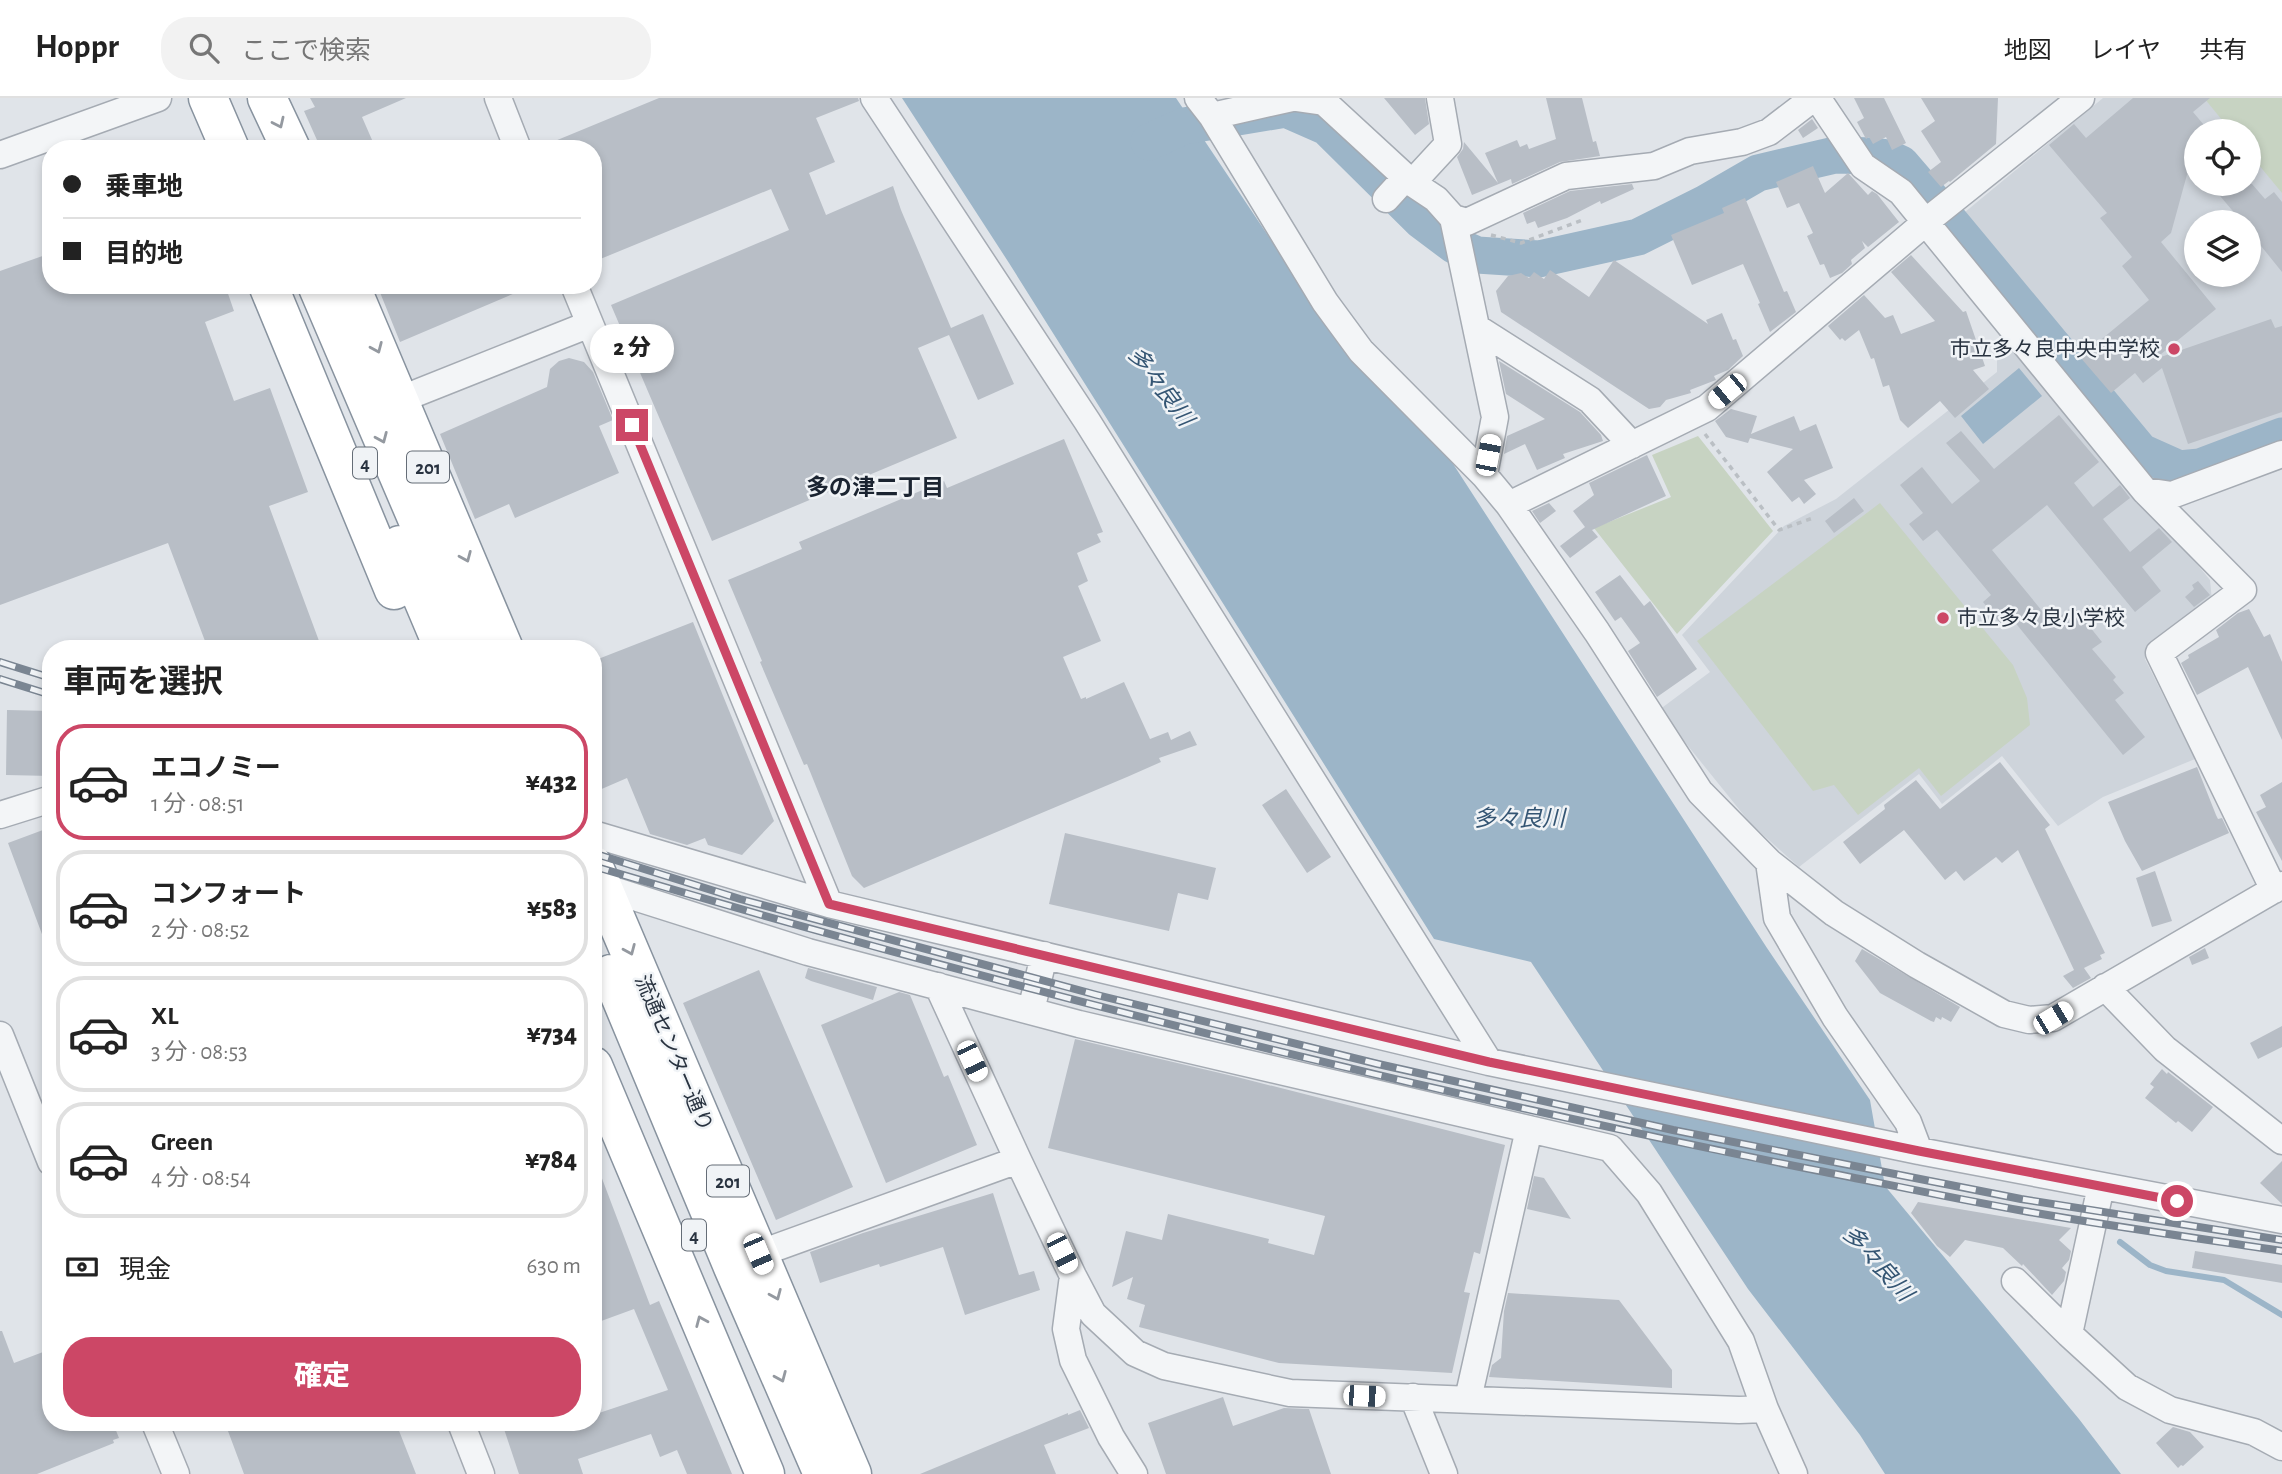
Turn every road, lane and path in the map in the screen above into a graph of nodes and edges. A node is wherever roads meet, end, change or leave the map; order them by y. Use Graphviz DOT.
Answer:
graph roads {
  1 [pos="158,98"];
  2 [pos="191,98"];
  3 [pos="208,98"];
  4 [pos="237,98"];
  5 [pos="267,98"];
  6 [pos="498,98"];
  7 [pos="874,98"];
  8 [pos="1294,98"];
  9 [pos="1440,98"];
  10 [pos="2081,98"];
  11 [pos="1205,107"];
  12 [pos="207,140"];
  13 [pos="226,140"];
  14 [pos="254,140"];
  15 [pos="287,140"];
  16 [pos="514,140"];
  17 [pos="0,155"];
  18 [pos="1409,180"];
  19 [pos="1385,198"];
  20 [pos="1935,214"];
  21 [pos="1585,219"];
  22 [pos="1460,220"];
  23 [pos="272,294"];
  24 [pos="293,294"];
  25 [pos="320,294"];
  26 [pos="354,294"];
  27 [pos="578,294"];
  28 [pos="590,324"];
  29 [pos="1477,328"];
  30 [pos="399,400"];
  31 [pos="1691,416"];
  32 [pos="1632,445"];
  33 [pos="2282,454"];
  34 [pos="1484,475"];
  35 [pos="2145,491"];
  36 [pos="1508,505"];
  37 [pos="1812,518"];
  38 [pos="446,640"];
  39 [pos="446,640"];
  40 [pos="447,640"];
  41 [pos="501,640"];
  42 [pos="42,802"];
  43 [pos="0,815"];
  44 [pos="602,837"];
  45 [pos="1769,862"];
  46 [pos="602,877"];
  47 [pos="602,885"];
  48 [pos="2278,888"];
  49 [pos="829,904"];
  50 [pos="602,952"];
  51 [pos="1044,955"];
  52 [pos="938,986"];
  53 [pos="2105,987"];
  54 [pos="1031,1011"];
  55 [pos="602,1016"];
  56 [pos="0,1035"];
  57 [pos="1489,1062"];
  58 [pos="602,1087"];
  59 [pos="1529,1129"];
  60 [pos="42,1140"];
  61 [pos="2282,1142"];
  62 [pos="1910,1148"];
  63 [pos="1018,1160"];
  64 [pos="2101,1186"];
  65 [pos="2282,1220"];
  66 [pos="758,1254"];
  67 [pos="1073,1276"];
  68 [pos="2015,1281"];
  69 [pos="2069,1334"];
  70 [pos="1413,1397"];
  71 [pos="1468,1399"];
  72 [pos="1765,1409"];
  73 [pos="158,1431"];
  74 [pos="464,1431"];
  75 [pos="2282,1447"];
  76 [pos="176,1474"];
  77 [pos="481,1474"];
  78 [pos="765,1474"];
  79 [pos="795,1474"];
  80 [pos="822,1474"];
  81 [pos="852,1474"];
  82 [pos="1134,1474"];
  83 [pos="1444,1474"];
  84 [pos="1794,1474"];
  1 -- 17 [label="street"];
  2 -- 12 [label="highway"];
  3 -- 13 [label="highway"];
  4 -- 14 [label="highway"];
  5 -- 15 [label="highway, one-way"];
  6 -- 16 [label="street"];
  7 -- 57 [label="street"];
  8 -- 11 [label="street"];
  8 -- 18 [label="street"];
  9 -- 18 [label="street"];
  10 -- 20 [label="street"];
  11 -- 34 [label="street"];
  18 -- 19 [label="street"];
  18 -- 22 [label="street"];
  20 -- 22 [label="street"];
  20 -- 31 [label="street"];
  20 -- 35 [label="street"];
  21 -- 22 [label="path"];
  22 -- 29 [label="street"];
  23 -- 38 [label="highway"];
  24 -- 39 [label="highway, 4"];
  25 -- 40 [label="highway, 4, one-way"];
  26 -- 30 [label="highway, 201, one-way"];
  27 -- 28 [label="street"];
  28 -- 30 [label="street"];
  28 -- 49 [label="street"];
  29 -- 32 [label="street"];
  29 -- 34 [label="street"];
  30 -- 41 [label="highway, 201, one-way"];
  31 -- 32 [label="street"];
  31 -- 37 [label="path"];
  32 -- 36 [label="street"];
  33 -- 35 [label="street"];
  34 -- 36 [label="street"];
  35 -- 48 [label="street"];
  36 -- 45 [label="street"];
  42 -- 43 [label="street"];
  44 -- 49 [label="street"];
  45 -- 53 [label="street"];
  45 -- 62 [label="street"];
  46 -- 52 [label="street"];
  47 -- 66 [label="highway, 流通センター通り / 201, one-way"];
  48 -- 53 [label="street"];
  49 -- 51 [label="street"];
  50 -- 80 [label="highway, 4, one-way"];
  51 -- 54 [label="street"];
  51 -- 57 [label="street"];
  52 -- 54 [label="street"];
  52 -- 63 [label="street"];
  53 -- 61 [label="street"];
  54 -- 59 [label="street"];
  55 -- 79 [label="highway, 4"];
  56 -- 60 [label="street"];
  57 -- 62 [label="street"];
  78 -- 58 [label="highway, one-way"];
  59 -- 71 [label="street"];
  59 -- 72 [label="street"];
  62 -- 64 [label="street"];
  63 -- 66 [label="street"];
  63 -- 67 [label="street"];
  64 -- 65 [label="street"];
  64 -- 69 [label="street"];
  66 -- 81 [label="highway, 流通センター通り / 201, one-way"];
  67 -- 70 [label="street"];
  67 -- 82 [label="street"];
  68 -- 69 [label="street"];
  69 -- 75 [label="street"];
  70 -- 71 [label="street"];
  70 -- 83 [label="street"];
  71 -- 72 [label="street"];
  72 -- 84 [label="street"];
  73 -- 76 [label="street"];
  74 -- 77 [label="street"];
}
